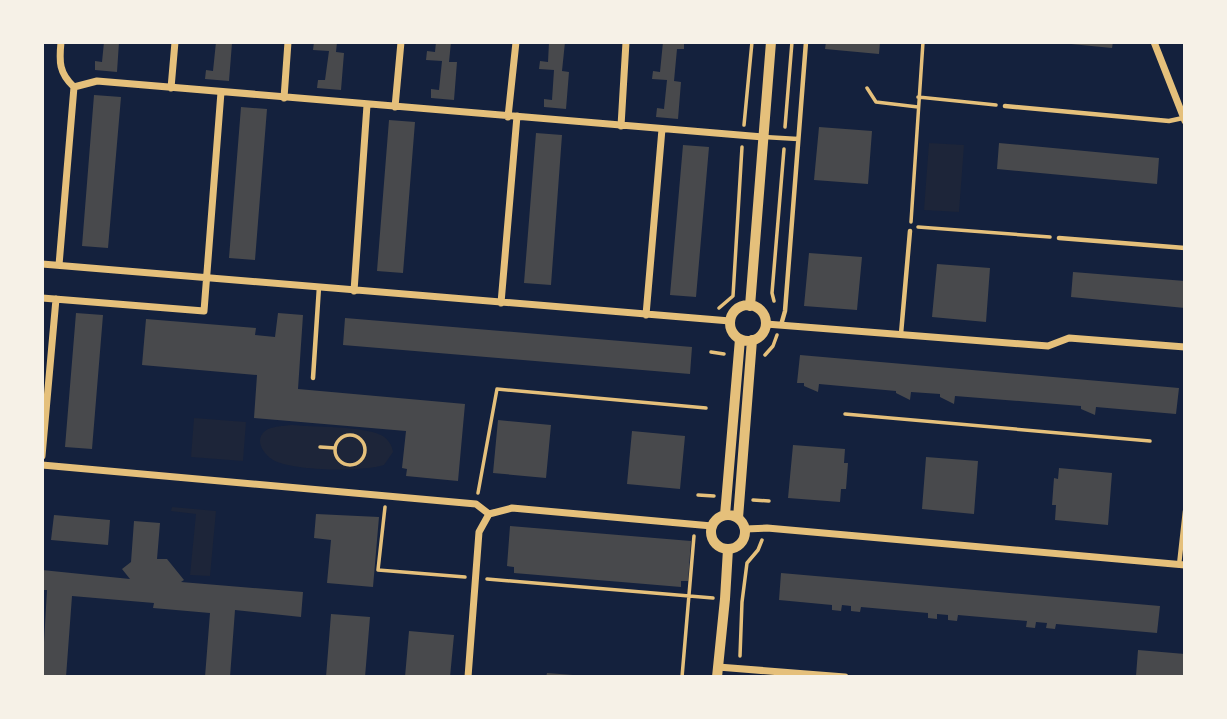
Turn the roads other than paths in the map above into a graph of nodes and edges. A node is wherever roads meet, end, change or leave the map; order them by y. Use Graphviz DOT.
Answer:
graph roads {
  1 [pos="61,42"];
  2 [pos="175,42"];
  3 [pos="288,42"];
  4 [pos="401,42"];
  5 [pos="516,42"];
  6 [pos="626,42"];
  7 [pos="771,42"];
  8 [pos="806,42"];
  9 [pos="1154,42"];
  10 [pos="74,87"];
  11 [pos="171,88"];
  12 [pos="221,92"];
  13 [pos="284,98"];
  14 [pos="367,105"];
  15 [pos="1006,106"];
  16 [pos="395,107"];
  17 [pos="512,117"];
  18 [pos="1184,119"];
  19 [pos="621,126"];
  20 [pos="662,129"];
  21 [pos="763,137"];
  22 [pos="798,139"];
  23 [pos="910,231"];
  24 [pos="1059,238"];
  25 [pos="1185,248"];
  26 [pos="42,264"];
  27 [pos="59,265"];
  28 [pos="206,278"];
  29 [pos="319,287"];
  30 [pos="354,290"];
  31 [pos="42,298"];
  32 [pos="56,299"];
  33 [pos="500,303"];
  34 [pos="750,306"];
  35 [pos="646,315"];
  36 [pos="730,321"];
  37 [pos="766,324"];
  38 [pos="781,325"];
  39 [pos="901,334"];
  40 [pos="740,339"];
  41 [pos="752,340"];
  42 [pos="1185,347"];
  43 [pos="313,378"];
  44 [pos="42,456"];
  45 [pos="42,465"];
  46 [pos="1185,510"];
  47 [pos="489,514"];
  48 [pos="725,515"];
  49 [pos="738,518"];
  50 [pos="712,526"];
  51 [pos="745,529"];
  52 [pos="728,549"];
  53 [pos="1182,565"];
  54 [pos="718,672"];
  55 [pos="468,677"];
  56 [pos="845,677"];
  1 -- 10 [label="street"];
  2 -- 11 [label="street"];
  3 -- 13 [label="street"];
  4 -- 16 [label="street"];
  5 -- 17 [label="street"];
  6 -- 19 [label="street"];
  7 -- 21 [label="street"];
  8 -- 22 [label="lane"];
  9 -- 18 [label="street"];
  10 -- 11 [label="street"];
  10 -- 27 [label="street"];
  11 -- 12 [label="street"];
  12 -- 13 [label="street"];
  12 -- 28 [label="street"];
  13 -- 14 [label="street"];
  14 -- 16 [label="street"];
  14 -- 30 [label="street"];
  15 -- 18 [label="lane"];
  16 -- 17 [label="street"];
  17 -- 19 [label="street"];
  17 -- 33 [label="street"];
  19 -- 20 [label="street"];
  20 -- 21 [label="street"];
  20 -- 35 [label="street"];
  21 -- 22 [label="lane"];
  21 -- 34 [label="street"];
  22 -- 38 [label="lane"];
  23 -- 39 [label="lane"];
  24 -- 25 [label="lane"];
  26 -- 27 [label="street"];
  27 -- 28 [label="street"];
  28 -- 29 [label="street"];
  28 -- 32 [label="street"];
  29 -- 30 [label="street"];
  29 -- 43 [label="lane"];
  30 -- 33 [label="street"];
  31 -- 32 [label="street"];
  32 -- 44 [label="street"];
  33 -- 35 [label="street"];
  34 -- 36 [label="street"];
  34 -- 37 [label="street"];
  35 -- 36 [label="street"];
  36 -- 40 [label="street"];
  37 -- 38 [label="street"];
  37 -- 41 [label="street"];
  38 -- 39 [label="street"];
  39 -- 42 [label="street"];
  40 -- 41 [label="street"];
  40 -- 48 [label="street"];
  41 -- 49 [label="street"];
  45 -- 47 [label="street"];
  46 -- 53 [label="lane"];
  47 -- 50 [label="street"];
  47 -- 55 [label="street"];
  48 -- 49 [label="street"];
  48 -- 50 [label="street"];
  49 -- 51 [label="street"];
  50 -- 52 [label="street"];
  51 -- 52 [label="street"];
  51 -- 53 [label="street"];
  52 -- 54 [label="street"];
  54 -- 56 [label="street"];
}
